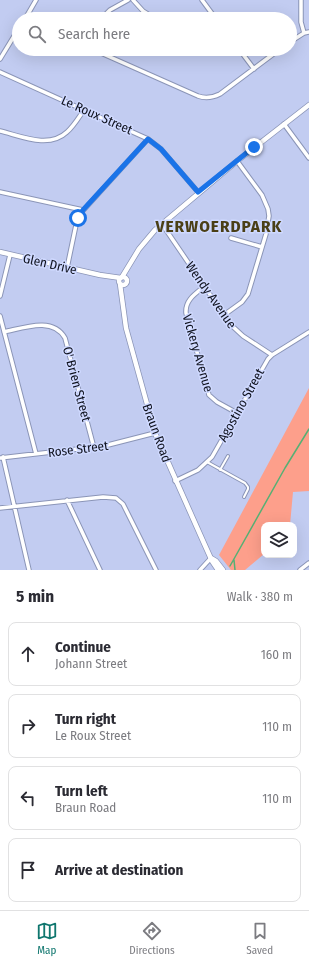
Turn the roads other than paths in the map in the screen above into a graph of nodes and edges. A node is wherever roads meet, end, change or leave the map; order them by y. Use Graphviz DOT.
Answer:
graph roads {
  1 [pos="36,0"];
  2 [pos="128,0"];
  3 [pos="133,0"];
  4 [pos="202,0"];
  5 [pos="301,0"];
  6 [pos="29,12"];
  7 [pos="108,12"];
  8 [pos="145,12"];
  9 [pos="211,12"];
  10 [pos="309,32"];
  11 [pos="304,33"];
  12 [pos="297,38"];
  13 [pos="12,39"];
  14 [pos="108,56"];
  15 [pos="244,56"];
  16 [pos="271,56"];
  17 [pos="0,59"];
  18 [pos="254,69"];
  19 [pos="0,72"];
  20 [pos="309,105"];
  21 [pos="84,110"];
  22 [pos="284,124"];
  23 [pos="0,131"];
  24 [pos="148,139"];
  25 [pos="309,158"];
  26 [pos="237,161"];
  27 [pos="0,192"];
  28 [pos="198,192"];
  29 [pos="83,210"];
  30 [pos="162,224"];
  31 [pos="230,238"];
  32 [pos="262,247"];
  33 [pos="0,252"];
  34 [pos="10,254"];
  35 [pos="131,263"];
  36 [pos="67,268"];
  37 [pos="127,279"];
  38 [pos="122,281"];
  39 [pos="205,286"];
  40 [pos="0,296"];
  41 [pos="224,315"];
  42 [pos="0,316"];
  43 [pos="4,332"];
  44 [pos="309,332"];
  45 [pos="272,355"];
  46 [pos="237,413"];
  47 [pos="155,433"];
  48 [pos="94,448"];
  49 [pos="36,454"];
  50 [pos="228,456"];
  51 [pos="2,458"];
  52 [pos="207,462"];
  53 [pos="220,470"];
  54 [pos="175,481"];
  55 [pos="244,497"];
  56 [pos="67,500"];
  57 [pos="15,507"];
  58 [pos="0,508"];
  59 [pos="211,558"];
  60 [pos="309,563"];
  61 [pos="28,570"];
  62 [pos="100,570"];
  63 [pos="156,570"];
  64 [pos="200,570"];
  65 [pos="218,570"];
  66 [pos="223,570"];
  67 [pos="300,570"];
  1 -- 6 [label="street"];
  2 -- 7 [label="street"];
  3 -- 8 [label="street"];
  4 -- 9 [label="street"];
  5 -- 11 [label="street"];
  10 -- 11 [label="street"];
  11 -- 12 [label="street"];
  13 -- 17 [label="street"];
  14 -- 18 [label="street"];
  15 -- 18 [label="street"];
  16 -- 18 [label="street"];
  19 -- 21 [label="street, Le Roux Street"];
  20 -- 22 [label="street, Braun Road"];
  21 -- 23 [label="street"];
  21 -- 24 [label="street, Le Roux Street"];
  22 -- 25 [label="street"];
  22 -- 26 [label="street, Braun Road"];
  24 -- 28 [label="street, Le Roux Street"];
  24 -- 29 [label="street"];
  26 -- 28 [label="street, Braun Road"];
  26 -- 32 [label="street"];
  27 -- 29 [label="street"];
  28 -- 30 [label="street, Braun Road"];
  29 -- 36 [label="street"];
  30 -- 35 [label="street, Braun Road"];
  30 -- 39 [label="street, Wendy Avenue"];
  31 -- 32 [label="street"];
  32 -- 41 [label="street"];
  33 -- 34 [label="street, Glen Drive"];
  34 -- 36 [label="street, Glen Drive"];
  34 -- 40 [label="street"];
  35 -- 37 [label="street, Braun Road"];
  35 -- 38 [label="street, Braun Road"];
  36 -- 38 [label="street, Glen Drive"];
  37 -- 38 [label="street, Glen Drive"];
  38 -- 47 [label="street, Braun Road"];
  39 -- 41 [label="street, Wendy Avenue"];
  39 -- 46 [label="street, Vickery Avenue"];
  41 -- 45 [label="street, Wendy Avenue"];
  42 -- 43 [label="street"];
  43 -- 48 [label="street, O' Brien Street"];
  43 -- 49 [label="street"];
  44 -- 45 [label="street, Agostino Street"];
  45 -- 46 [label="street, Agostino Street"];
  46 -- 52 [label="street, Agostino Street"];
  47 -- 48 [label="street, Rose Street"];
  47 -- 54 [label="street, Braun Road"];
  48 -- 49 [label="street, Rose Street"];
  49 -- 51 [label="street, Rose Street"];
  50 -- 53 [label="lane"];
  51 -- 57 [label="street"];
  52 -- 53 [label="lane"];
  52 -- 54 [label="street, Agostino Street"];
  53 -- 55 [label="lane"];
  54 -- 59 [label="street, Braun Road"];
  56 -- 57 [label="street"];
  56 -- 62 [label="street"];
  56 -- 63 [label="street"];
  57 -- 58 [label="street"];
  57 -- 61 [label="street"];
  59 -- 64 [label="street"];
  59 -- 65 [label="street, Braun Road"];
  59 -- 66 [label="street, Braun Road"];
  60 -- 67 [label="street"];
}
